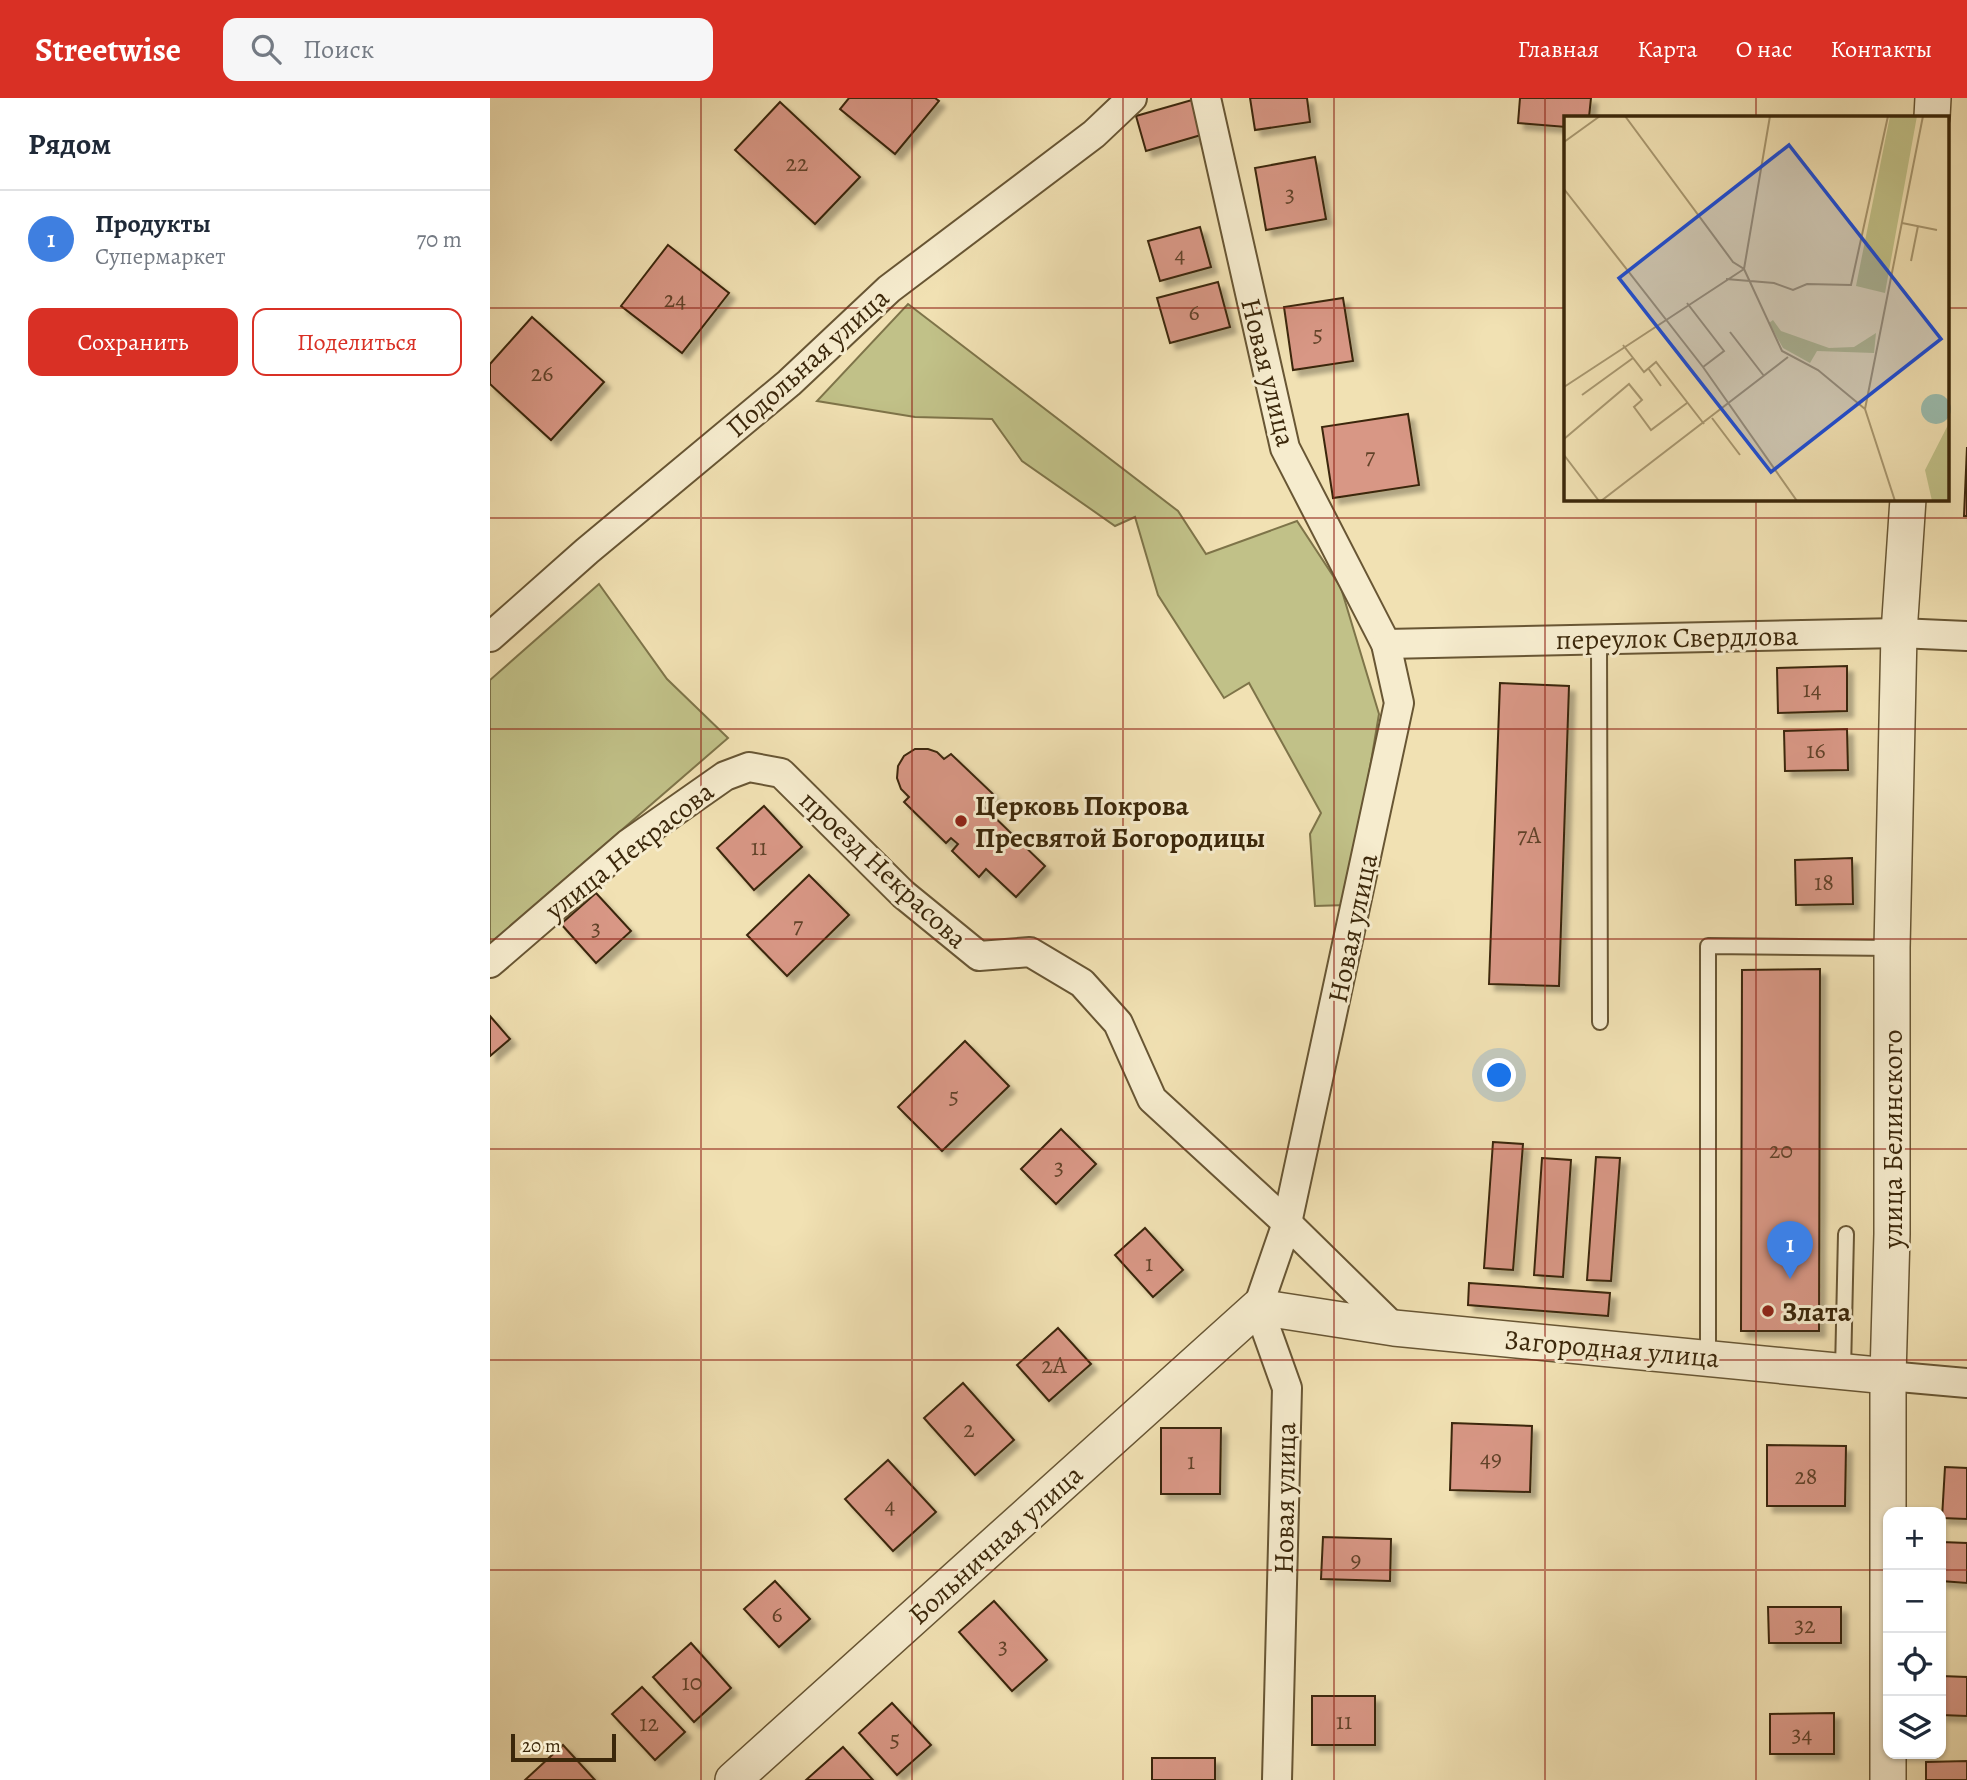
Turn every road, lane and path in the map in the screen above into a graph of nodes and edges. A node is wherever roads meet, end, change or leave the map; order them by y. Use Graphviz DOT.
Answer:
graph roads {
  1 [pos="1132,98"];
  2 [pos="1206,98"];
  3 [pos="1933,98"];
  4 [pos="1932,116"];
  5 [pos="1908,500"];
  6 [pos="1899,632"];
  7 [pos="1967,636"];
  8 [pos="490,637"];
  9 [pos="1599,639"];
  10 [pos="1386,644"];
  11 [pos="781,772"];
  12 [pos="1892,948"];
  13 [pos="490,962"];
  14 [pos="1600,1022"];
  15 [pos="1287,1223"];
  16 [pos="1846,1234"];
  17 [pos="1258,1307"];
  18 [pos="1394,1328"];
  19 [pos="1708,1357"];
  20 [pos="1843,1371"];
  21 [pos="1888,1376"];
  22 [pos="1967,1383"];
  23 [pos="733,1780"];
  24 [pos="1277,1780"];
  25 [pos="1888,1780"];
  1 -- 8 [label="street, Подольная улица"];
  2 -- 10 [label="street, Новая улица"];
  3 -- 4 [label="street"];
  5 -- 6 [label="street, улица Белинского"];
  6 -- 7 [label="street, переулок Свердлова"];
  6 -- 9 [label="street, переулок Свердлова"];
  6 -- 12 [label="street, улица Белинского"];
  9 -- 10 [label="street, переулок Свердлова"];
  9 -- 14 [label="lane"];
  10 -- 15 [label="street, Новая улица"];
  11 -- 13 [label="street, улица Некрасова"];
  11 -- 15 [label="street, проезд Некрасова"];
  12 -- 19 [label="lane"];
  12 -- 21 [label="street, улица Белинского"];
  15 -- 17 [label="street, Новая улица"];
  15 -- 18 [label="street, проезд Некрасова"];
  16 -- 20 [label="lane"];
  17 -- 18 [label="street, Загородная улица"];
  17 -- 23 [label="street, Больничная улица"];
  17 -- 24 [label="street, Новая улица"];
  18 -- 19 [label="street, Загородная улица"];
  19 -- 20 [label="street, Загородная улица"];
  20 -- 21 [label="street, Загородная улица"];
  21 -- 22 [label="street, Загородная улица"];
  21 -- 25 [label="street, улица Белинского"];
}
